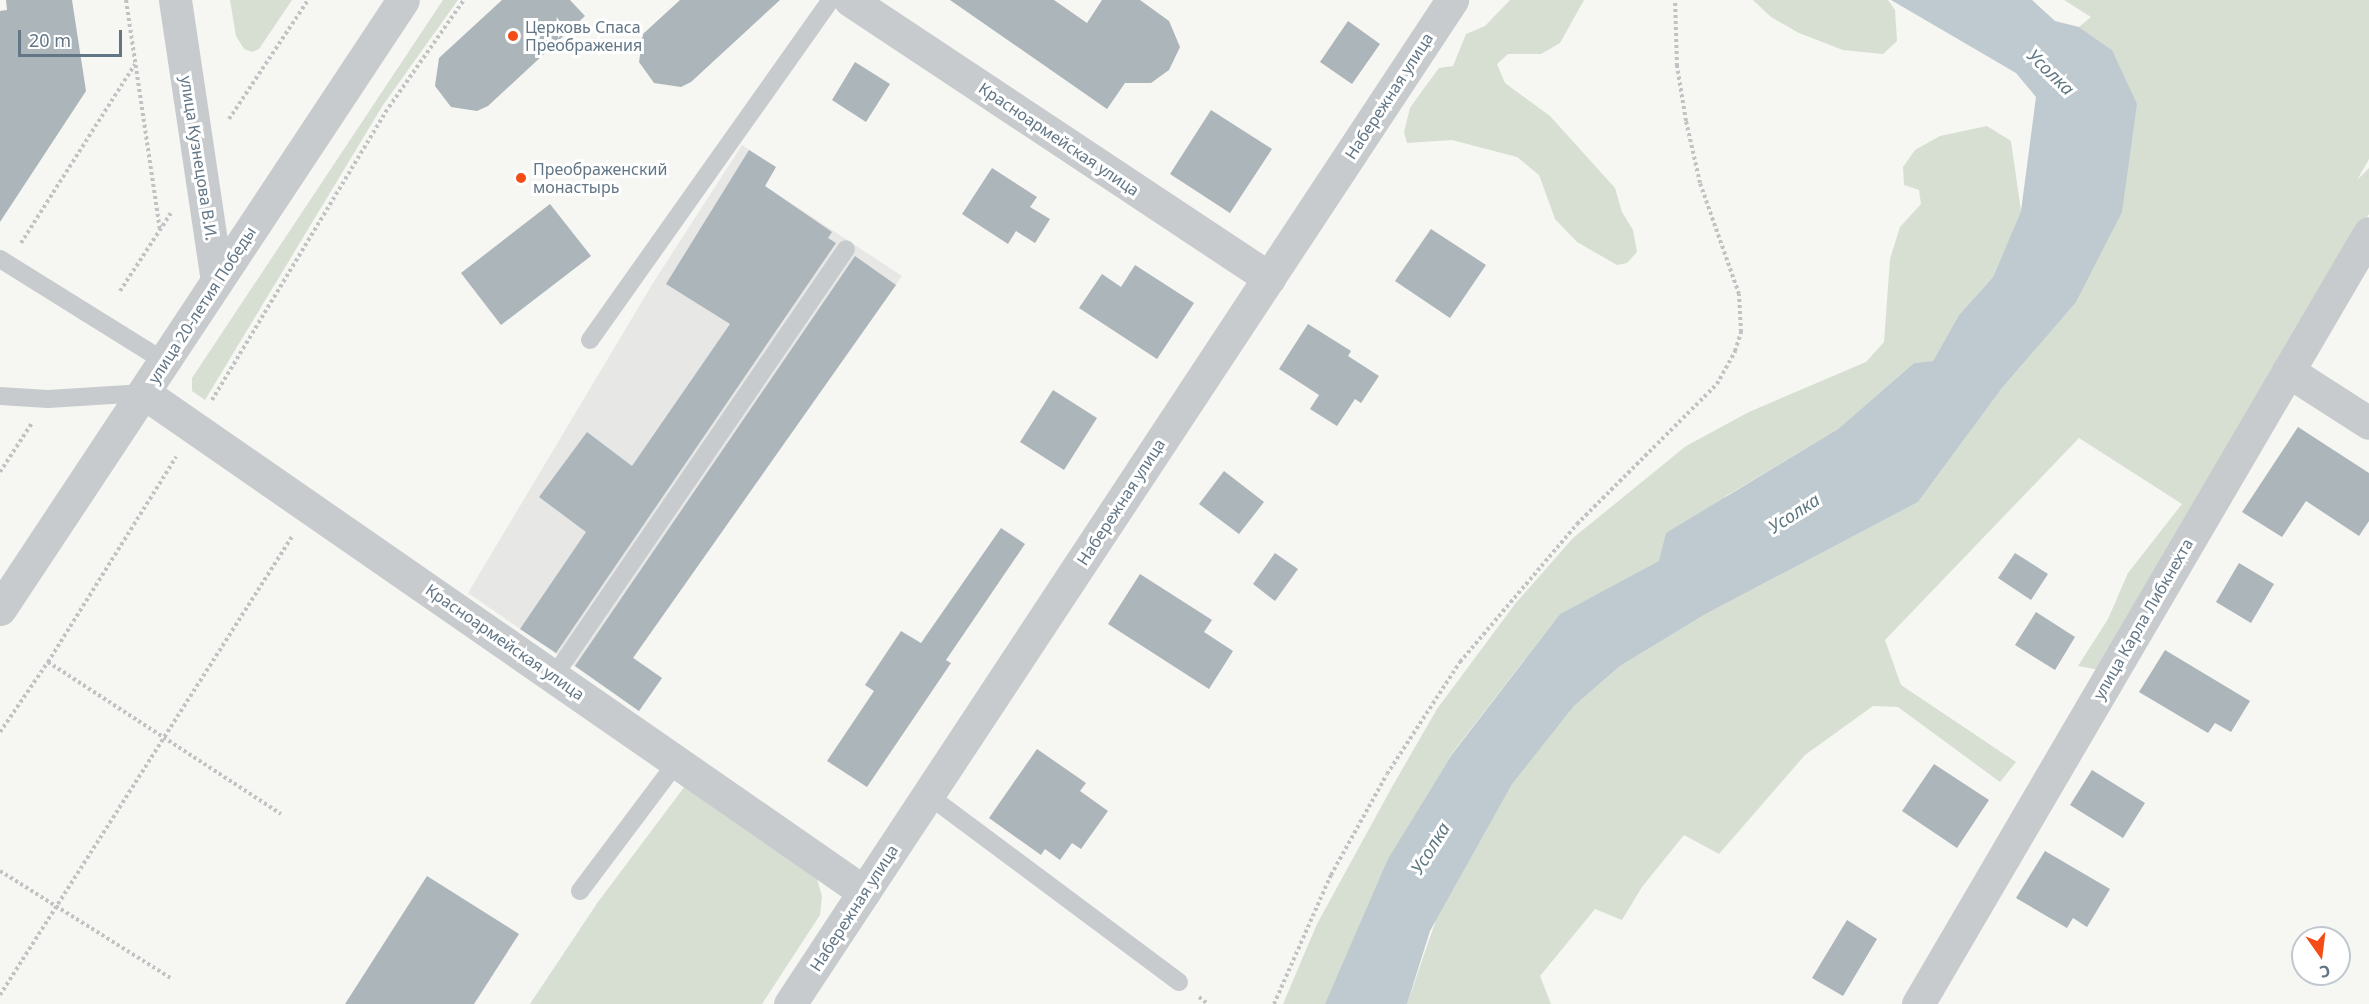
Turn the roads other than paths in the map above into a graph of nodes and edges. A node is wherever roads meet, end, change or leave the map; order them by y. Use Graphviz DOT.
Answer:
graph roads {
  1 [pos="175,0"];
  2 [pos="404,0"];
  3 [pos="831,0"];
  4 [pos="850,0"];
  5 [pos="1452,0"];
  6 [pos="2369,233"];
  7 [pos="846,249"];
  8 [pos="4,261"];
  9 [pos="1269,278"];
  10 [pos="218,281"];
  11 [pos="590,340"];
  12 [pos="164,362"];
  13 [pos="2288,371"];
  14 [pos="144,393"];
  15 [pos="0,396"];
  16 [pos="2369,423"];
  17 [pos="0,609"];
  18 [pos="554,676"];
  19 [pos="677,762"];
  20 [pos="928,795"];
  21 [pos="580,891"];
  22 [pos="864,892"];
  23 [pos="1179,982"];
  24 [pos="790,1004"];
  25 [pos="1918,1004"];
  1 -- 10 [label="street, улица Кузнецова В.И."];
  2 -- 10 [label="street, улица 20-летия Победы"];
  3 -- 11 [label="lane"];
  4 -- 9 [label="street, Красноармейская улица"];
  5 -- 9 [label="street, Набережная улица"];
  6 -- 13 [label="street, улица Карла Либкнехта"];
  7 -- 18 [label="lane"];
  8 -- 12 [label="lane"];
  9 -- 20 [label="street, Набережная улица"];
  10 -- 12 [label="street, улица 20-летия Победы"];
  12 -- 14 [label="street, улица 20-летия Победы"];
  13 -- 16 [label="street"];
  13 -- 25 [label="street, улица Карла Либкнехта"];
  14 -- 15 [label="lane"];
  14 -- 17 [label="street, улица 20-летия Победы"];
  14 -- 18 [label="street, Красноармейская улица"];
  18 -- 19 [label="street, Красноармейская улица"];
  19 -- 21 [label="lane"];
  19 -- 22 [label="street, Красноармейская улица"];
  20 -- 22 [label="street, Набережная улица"];
  20 -- 23 [label="lane"];
  22 -- 24 [label="street, Набережная улица"];
}
